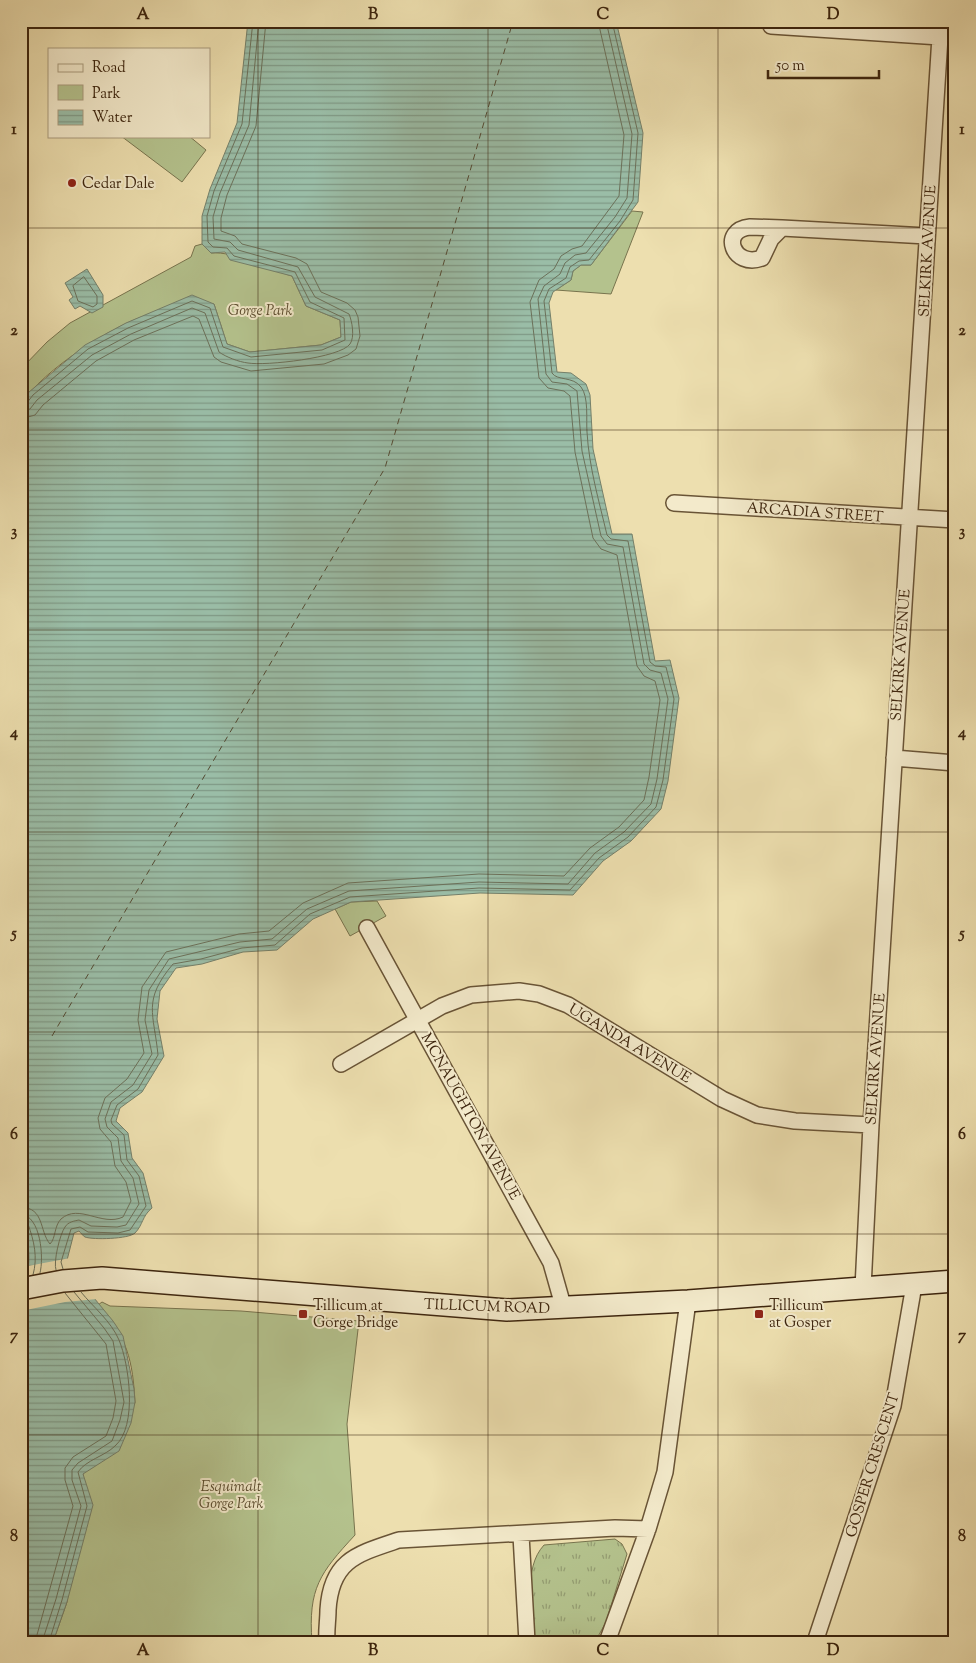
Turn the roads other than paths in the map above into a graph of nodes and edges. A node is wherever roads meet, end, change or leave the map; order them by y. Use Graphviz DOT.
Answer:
graph roads {
  1 [pos="941,21"];
  2 [pos="771,26"];
  3 [pos="940,37"];
  4 [pos="782,228"];
  5 [pos="927,236"];
  6 [pos="674,503"];
  7 [pos="909,518"];
  8 [pos="955,520"];
  9 [pos="894,758"];
  10 [pos="955,763"];
  11 [pos="366,928"];
  12 [pos="418,1020"];
  13 [pos="341,1064"];
  14 [pos="871,1125"];
  15 [pos="955,1282"];
  16 [pos="914,1284"];
  17 [pos="863,1288"];
  18 [pos="21,1289"];
  19 [pos="688,1302"];
  20 [pos="564,1309"];
  21 [pos="648,1529"];
  22 [pos="521,1535"];
  23 [pos="327,1642"];
  24 [pos="527,1642"];
  25 [pos="607,1642"];
  26 [pos="815,1642"];
  1 -- 3 [label="street, SELKIRK AVENUE"];
  2 -- 3 [label="street"];
  3 -- 5 [label="street, SELKIRK AVENUE"];
  4 -- 5 [label="street"];
  5 -- 7 [label="street, SELKIRK AVENUE"];
  6 -- 7 [label="street, ARCADIA STREET"];
  7 -- 8 [label="street, ARCADIA STREET"];
  7 -- 9 [label="street, SELKIRK AVENUE"];
  9 -- 10 [label="street"];
  9 -- 14 [label="street, SELKIRK AVENUE"];
  11 -- 12 [label="street, MCNAUGHTON AVENUE"];
  12 -- 13 [label="street, UGANDA AVENUE"];
  12 -- 14 [label="street, UGANDA AVENUE"];
  12 -- 20 [label="street, MCNAUGHTON AVENUE"];
  14 -- 17 [label="street, SELKIRK AVENUE"];
  15 -- 16 [label="main road, TILLICUM ROAD"];
  16 -- 17 [label="main road, TILLICUM ROAD"];
  16 -- 26 [label="street, GOSPER CRESCENT"];
  17 -- 19 [label="main road, TILLICUM ROAD"];
  18 -- 20 [label="main road, TILLICUM ROAD"];
  19 -- 20 [label="main road, TILLICUM ROAD"];
  19 -- 21 [label="street"];
  21 -- 22 [label="street"];
  21 -- 25 [label="street"];
  22 -- 23 [label="street"];
  22 -- 24 [label="street"];
}
